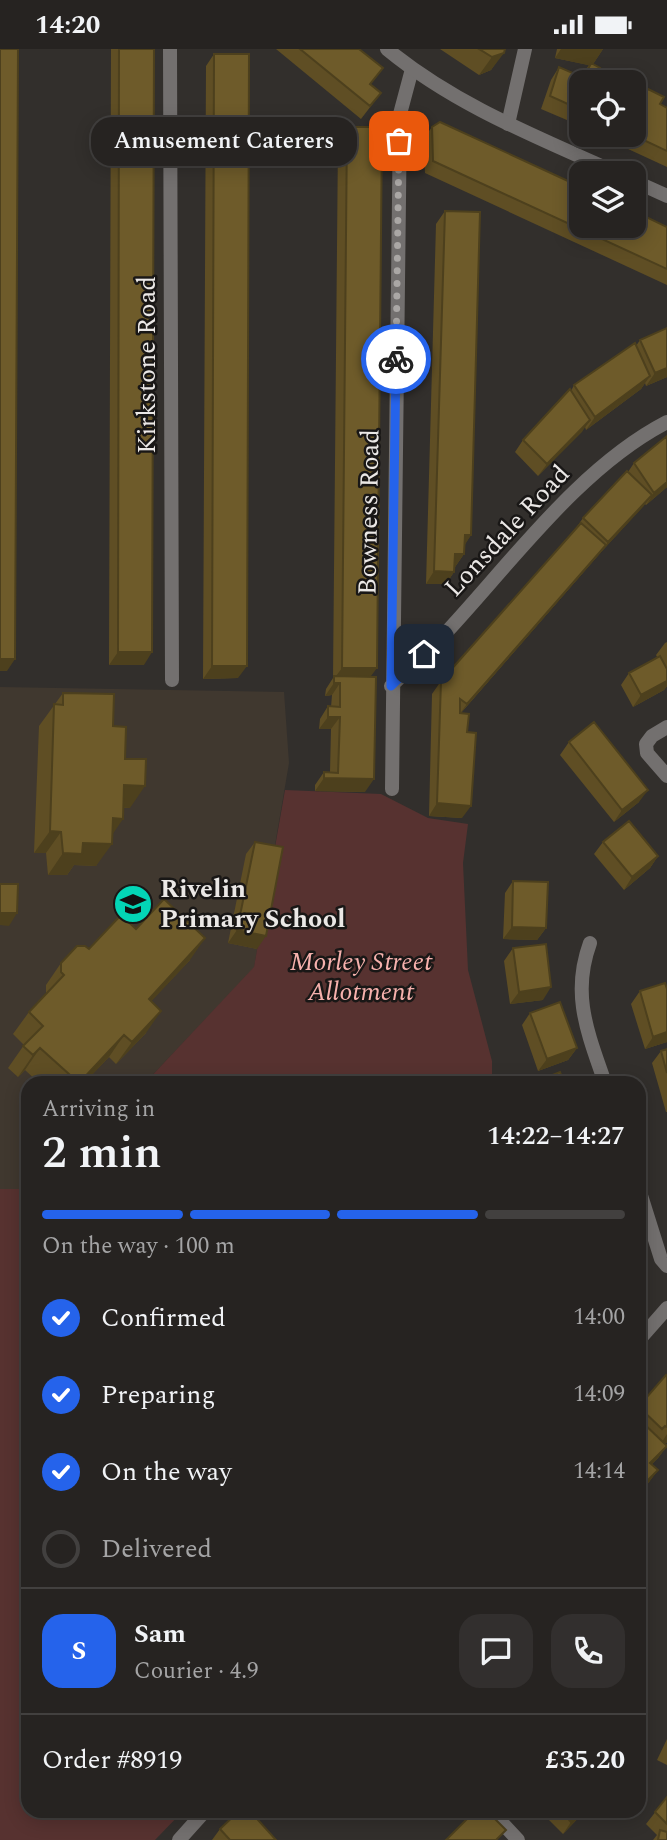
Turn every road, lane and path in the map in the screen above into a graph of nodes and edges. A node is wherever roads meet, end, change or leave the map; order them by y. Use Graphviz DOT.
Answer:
graph roads {
  1 [pos="170,49"];
  2 [pos="387,49"];
  3 [pos="525,49"];
  4 [pos="412,69"];
  5 [pos="508,124"];
  6 [pos="590,161"];
  7 [pos="646,186"];
  8 [pos="667,196"];
  9 [pos="667,422"];
  10 [pos="172,680"];
  11 [pos="391,686"];
  12 [pos="667,727"];
  13 [pos="667,776"];
  14 [pos="392,789"];
  15 [pos="590,943"];
  16 [pos="603,1076"];
  17 [pos="646,1211"];
  18 [pos="667,1266"];
  19 [pos="667,1308"];
  20 [pos="646,1332"];
  21 [pos="198,1818"];
  22 [pos="498,1818"];
  23 [pos="178,1840"];
  24 [pos="518,1840"];
  1 -- 10 [label="street, Kirkstone Road"];
  2 -- 4 [label="street"];
  3 -- 5 [label="street"];
  4 -- 5 [label="street"];
  4 -- 11 [label="street, Bowness Road"];
  5 -- 6 [label="street"];
  7 -- 8 [label="street"];
  9 -- 11 [label="street, Lonsdale Road"];
  11 -- 14 [label="street, Bowness Road"];
  12 -- 13 [label="street"];
  15 -- 16 [label="street"];
  17 -- 18 [label="street"];
  19 -- 20 [label="street"];
  21 -- 23 [label="street"];
  22 -- 24 [label="street"];
}
